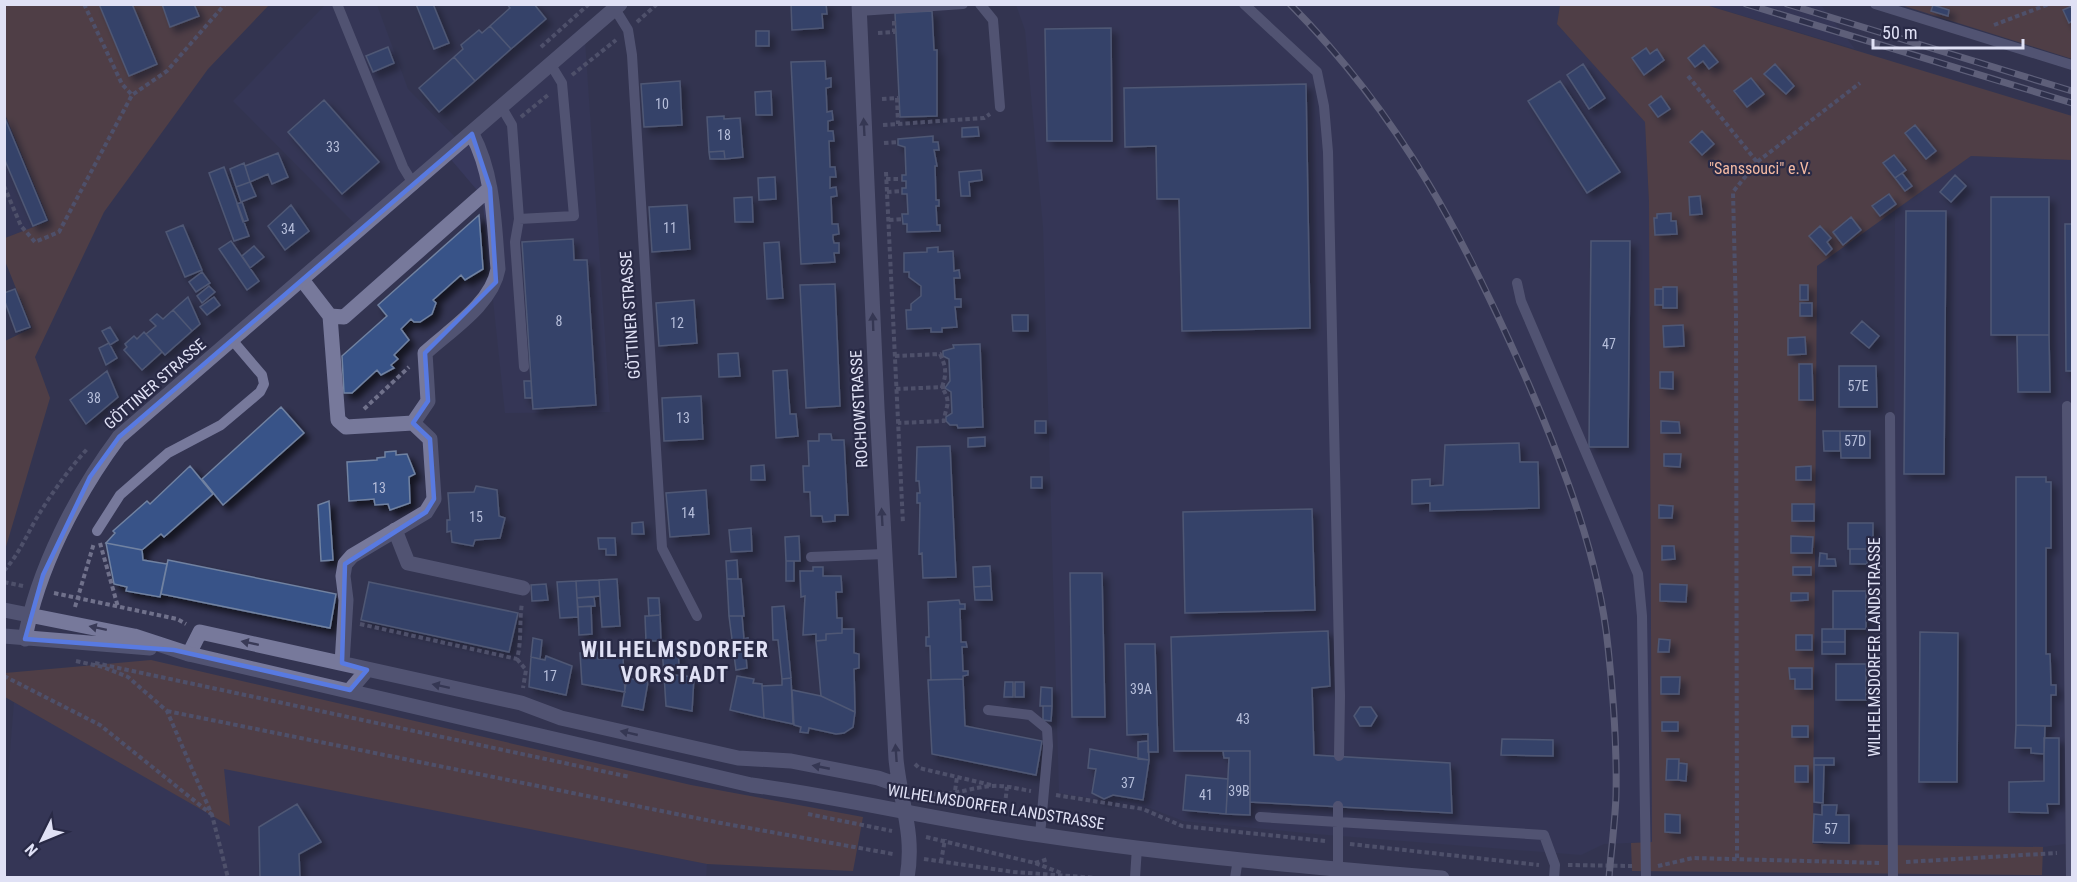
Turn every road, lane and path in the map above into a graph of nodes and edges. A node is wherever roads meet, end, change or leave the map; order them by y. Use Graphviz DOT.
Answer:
graph roads {
  1 [pos="84,4"];
  2 [pos="225,4"];
  3 [pos="337,4"];
  4 [pos="963,4"];
  5 [pos="980,4"];
  6 [pos="1244,4"];
  7 [pos="1875,4"];
  8 [pos="2049,4"];
  9 [pos="618,7"];
  10 [pos="859,8"];
  11 [pos="877,10"];
  12 [pos="896,32"];
  13 [pos="1970,32"];
  14 [pos="878,33"];
  15 [pos="879,44"];
  16 [pos="551,65"];
  17 [pos="2073,65"];
  18 [pos="1688,76"];
  19 [pos="1860,83"];
  20 [pos="881,88"];
  21 [pos="132,95"];
  22 [pos="882,99"];
  23 [pos="1000,106"];
  24 [pos="502,108"];
  25 [pos="882,108"];
  26 [pos="883,117"];
  27 [pos="898,124"];
  28 [pos="883,125"];
  29 [pos="472,134"];
  30 [pos="898,142"];
  31 [pos="884,143"];
  32 [pos="885,152"];
  33 [pos="885,161"];
  34 [pos="1757,162"];
  35 [pos="902,178"];
  36 [pos="886,179"];
  37 [pos="414,185"];
  38 [pos="4,186"];
  39 [pos="490,188"];
  40 [pos="902,191"];
  41 [pos="887,192"];
  42 [pos="519,219"];
  43 [pos="903,219"];
  44 [pos="889,220"];
  45 [pos="303,281"];
  46 [pos="1517,283"];
  47 [pos="330,316"];
  48 [pos="233,341"];
  49 [pos="425,353"];
  50 [pos="895,356"];
  51 [pos="524,367"];
  52 [pos="944,387"];
  53 [pos="896,389"];
  54 [pos="2067,406"];
  55 [pos="1890,417"];
  56 [pos="413,423"];
  57 [pos="898,423"];
  58 [pos="346,427"];
  59 [pos="903,527"];
  60 [pos="395,530"];
  61 [pos="97,531"];
  62 [pos="884,554"];
  63 [pos="811,557"];
  64 [pos="524,588"];
  65 [pos="118,606"];
  66 [pos="4,610"];
  67 [pos="29,616"];
  68 [pos="697,616"];
  69 [pos="345,621"];
  70 [pos="200,632"];
  71 [pos="4,636"];
  72 [pos="25,639"];
  73 [pos="182,652"];
  74 [pos="517,659"];
  75 [pos="342,663"];
  76 [pos="367,670"];
  77 [pos="4,676"];
  78 [pos="350,690"];
  79 [pos="521,703"];
  80 [pos="988,710"];
  81 [pos="167,711"];
  82 [pos="561,718"];
  83 [pos="550,738"];
  84 [pos="913,753"];
  85 [pos="1339,756"];
  86 [pos="634,778"];
  87 [pos="898,784"];
  88 [pos="995,786"];
  89 [pos="1007,787"];
  90 [pos="1338,806"];
  91 [pos="907,810"];
  92 [pos="807,813"];
  93 [pos="1004,814"];
  94 [pos="212,815"];
  95 [pos="1260,817"];
  96 [pos="1338,822"];
  97 [pos="910,835"];
  98 [pos="1040,835"];
  99 [pos="1137,847"];
  100 [pos="911,857"];
  101 [pos="1737,858"];
  102 [pos="1048,859"];
  103 [pos="1238,859"];
  104 [pos="1035,863"];
  105 [pos="1338,868"];
  106 [pos="1061,873"];
  107 [pos="228,878"];
  108 [pos="907,878"];
  109 [pos="1097,878"];
  110 [pos="1136,878"];
  111 [pos="1235,878"];
  112 [pos="1442,878"];
  113 [pos="1554,878"];
  114 [pos="1646,878"];
  115 [pos="1893,878"];
  116 [pos="2071,878"];
  1 -- 21 [label="path"];
  2 -- 21 [label="path"];
  3 -- 37 [label="lane"];
  4 -- 11 [label="lane"];
  5 -- 23 [label="lane"];
  6 -- 85 [label="lane"];
  7 -- 13 [label="lane"];
  8 -- 13 [label="path"];
  9 -- 16 [label="street, GÖTTINER STRASSE"];
  9 -- 68 [label="lane, GÖTTINER STRASSE"];
  10 -- 11 [label="lane"];
  62 -- 10 [label="street, ROCHOWSTRASSE, one-way"];
  11 -- 14 [label="path"];
  12 -- 14 [label="path"];
  13 -- 17 [label="lane"];
  14 -- 15 [label="path"];
  16 -- 24 [label="street, GÖTTINER STRASSE"];
  16 -- 42 [label="lane"];
  18 -- 34 [label="path"];
  19 -- 34 [label="path"];
  20 -- 22 [label="path"];
  21 -- 38 [label="path"];
  22 -- 25 [label="path"];
  22 -- 27 [label="path"];
  23 -- 27 [label="path"];
  24 -- 29 [label="street, GÖTTINER STRASSE"];
  24 -- 42 [label="lane"];
  26 -- 28 [label="path"];
  27 -- 28 [label="path"];
  28 -- 31 [label="path"];
  29 -- 37 [label="street, GÖTTINER STRASSE"];
  29 -- 39 [label="street"];
  30 -- 31 [label="path"];
  31 -- 32 [label="path"];
  33 -- 36 [label="path"];
  34 -- 101 [label="path"];
  35 -- 36 [label="path"];
  36 -- 41 [label="path"];
  37 -- 45 [label="street, GÖTTINER STRASSE"];
  39 -- 47 [label="street"];
  39 -- 49 [label="street"];
  40 -- 41 [label="path"];
  41 -- 44 [label="path"];
  42 -- 51 [label="lane"];
  43 -- 44 [label="path"];
  44 -- 50 [label="path"];
  45 -- 47 [label="street"];
  45 -- 48 [label="street, GÖTTINER STRASSE"];
  46 -- 114 [label="lane"];
  47 -- 58 [label="street"];
  48 -- 61 [label="lane"];
  48 -- 67 [label="street, GÖTTINER STRASSE"];
  49 -- 56 [label="street"];
  49 -- 58 [label="path"];
  50 -- 52 [label="path"];
  50 -- 53 [label="path"];
  52 -- 53 [label="path"];
  52 -- 57 [label="path"];
  53 -- 57 [label="path"];
  54 -- 116 [label="lane"];
  55 -- 115 [label="lane, WILHELMSDORFER LANDSTRASSE"];
  56 -- 58 [label="street"];
  56 -- 60 [label="street"];
  57 -- 59 [label="path"];
  60 -- 64 [label="street"];
  60 -- 69 [label="street"];
  61 -- 65 [label="path"];
  61 -- 65 [label="path"];
  62 -- 63 [label="lane"];
  87 -- 62 [label="street, ROCHOWSTRASSE, one-way"];
  64 -- 74 [label="path"];
  65 -- 70 [label="path"];
  66 -- 67 [label="street, WILHELMSDORFER LANDSTRASSE"];
  67 -- 72 [label="street, GÖTTINER STRASSE"];
  73 -- 67 [label="street, WILHELMSDORFER LANDSTRASSE, one-way"];
  69 -- 74 [label="path"];
  69 -- 75 [label="street"];
  70 -- 73 [label="street"];
  75 -- 70 [label="street, WILHELMSDORFER LANDSTRASSE, one-way"];
  71 -- 72 [label="street, WILHELMSDORFER LANDSTRASSE"];
  72 -- 73 [label="street, WILHELMSDORFER LANDSTRASSE"];
  73 -- 78 [label="street, WILHELMSDORFER LANDSTRASSE"];
  74 -- 79 [label="path"];
  75 -- 76 [label="street, WILHELMSDORFER LANDSTRASSE"];
  76 -- 78 [label="street"];
  79 -- 76 [label="street, WILHELMSDORFER LANDSTRASSE, one-way"];
  77 -- 94 [label="path"];
  78 -- 83 [label="street, WILHELMSDORFER LANDSTRASSE"];
  79 -- 82 [label="street, WILHELMSDORFER LANDSTRASSE"];
  80 -- 98 [label="lane"];
  81 -- 86 [label="path"];
  81 -- 94 [label="path"];
  81 -- 100 [label="path"];
  82 -- 83 [label="street"];
  87 -- 82 [label="street, WILHELMSDORFER LANDSTRASSE, one-way"];
  83 -- 91 [label="street, WILHELMSDORFER LANDSTRASSE"];
  84 -- 88 [label="path"];
  87 -- 91 [label="street, ROCHOWSTRASSE"];
  89 -- 93 [label="path"];
  90 -- 96 [label="lane"];
  91 -- 97 [label="street, ROCHOWSTRASSE"];
  91 -- 98 [label="street, WILHELMSDORFER LANDSTRASSE"];
  92 -- 97 [label="path"];
  94 -- 107 [label="path"];
  95 -- 96 [label="lane"];
  96 -- 105 [label="lane"];
  96 -- 113 [label="lane"];
  97 -- 100 [label="street, ROCHOWSTRASSE"];
  97 -- 104 [label="path"];
  98 -- 99 [label="street, WILHELMSDORFER LANDSTRASSE"];
  99 -- 103 [label="street, WILHELMSDORFER LANDSTRASSE"];
  99 -- 110 [label="lane"];
  100 -- 106 [label="path"];
  100 -- 108 [label="street, ROCHOWSTRASSE"];
  102 -- 104 [label="path"];
  103 -- 105 [label="street, WILHELMSDORFER LANDSTRASSE"];
  103 -- 111 [label="lane"];
  104 -- 106 [label="path"];
  105 -- 112 [label="street, WILHELMSDORFER LANDSTRASSE"];
  106 -- 109 [label="path"];
}
